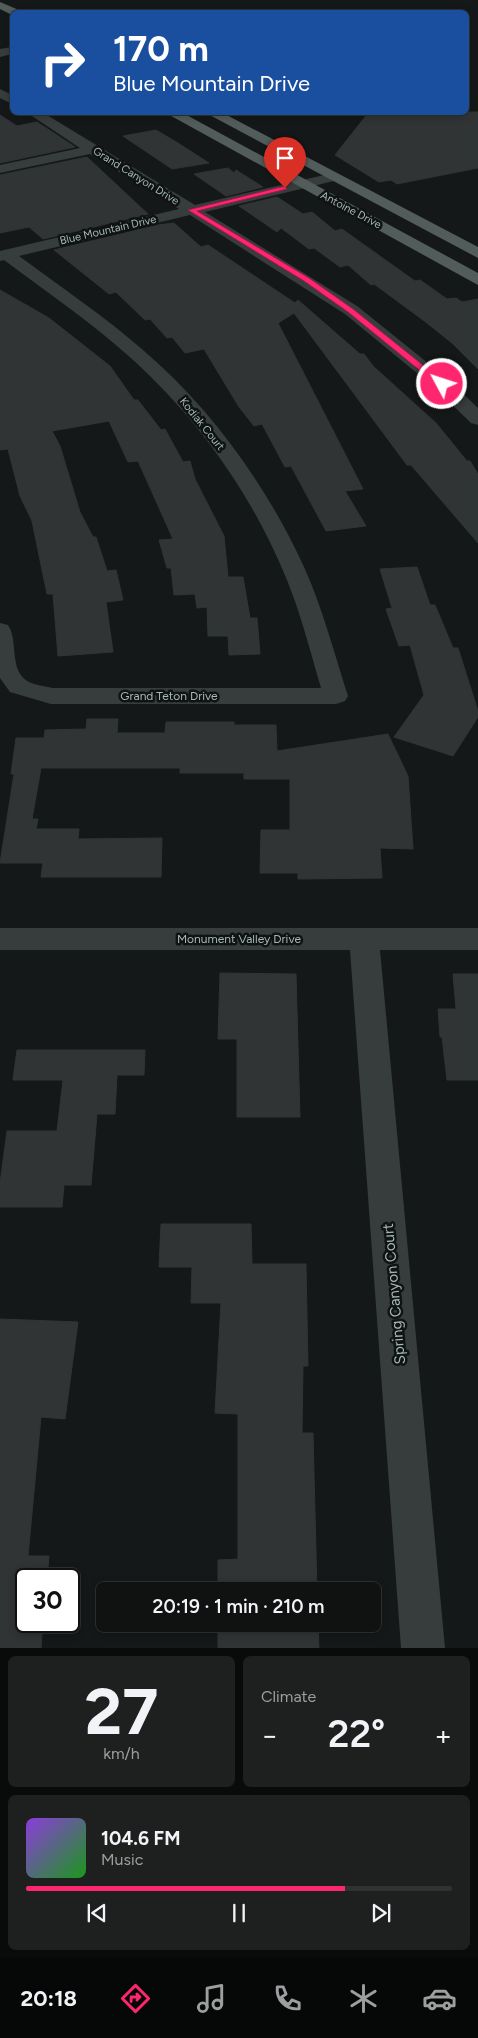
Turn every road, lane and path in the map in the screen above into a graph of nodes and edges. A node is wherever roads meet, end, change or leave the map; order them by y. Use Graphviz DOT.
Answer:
graph roads {
  1 [pos="37,115"];
  2 [pos="176,115"];
  3 [pos="216,115"];
  4 [pos="93,149"];
  5 [pos="0,169"];
  6 [pos="333,177"];
  7 [pos="303,184"];
  8 [pos="192,210"];
  9 [pos="478,253"];
  10 [pos="3,255"];
  11 [pos="478,280"];
  12 [pos="478,419"];
  13 [pos="0,630"];
  14 [pos="322,652"];
  15 [pos="0,939"];
  16 [pos="364,939"];
  17 [pos="478,939"];
  18 [pos="423,1648"];
  1 -- 4 [label="street, Grand Canyon Drive"];
  2 -- 7 [label="main road, Antoine Drive"];
  3 -- 6 [label="main road, Antoine Drive"];
  4 -- 5 [label="street"];
  4 -- 8 [label="street, Grand Canyon Drive"];
  6 -- 7 [label="street, Blue Mountain Drive"];
  6 -- 9 [label="main road, Antoine Drive"];
  7 -- 8 [label="street, Blue Mountain Drive"];
  7 -- 11 [label="main road, Antoine Drive"];
  8 -- 10 [label="street, Blue Mountain Drive"];
  8 -- 12 [label="street, Grand Canyon Drive"];
  10 -- 14 [label="street, Kodiak Court"];
  13 -- 14 [label="street, Grand Teton Drive"];
  15 -- 16 [label="street, Monument Valley Drive"];
  16 -- 17 [label="street, Monument Valley Drive"];
  16 -- 18 [label="street, Spring Canyon Court"];
}
